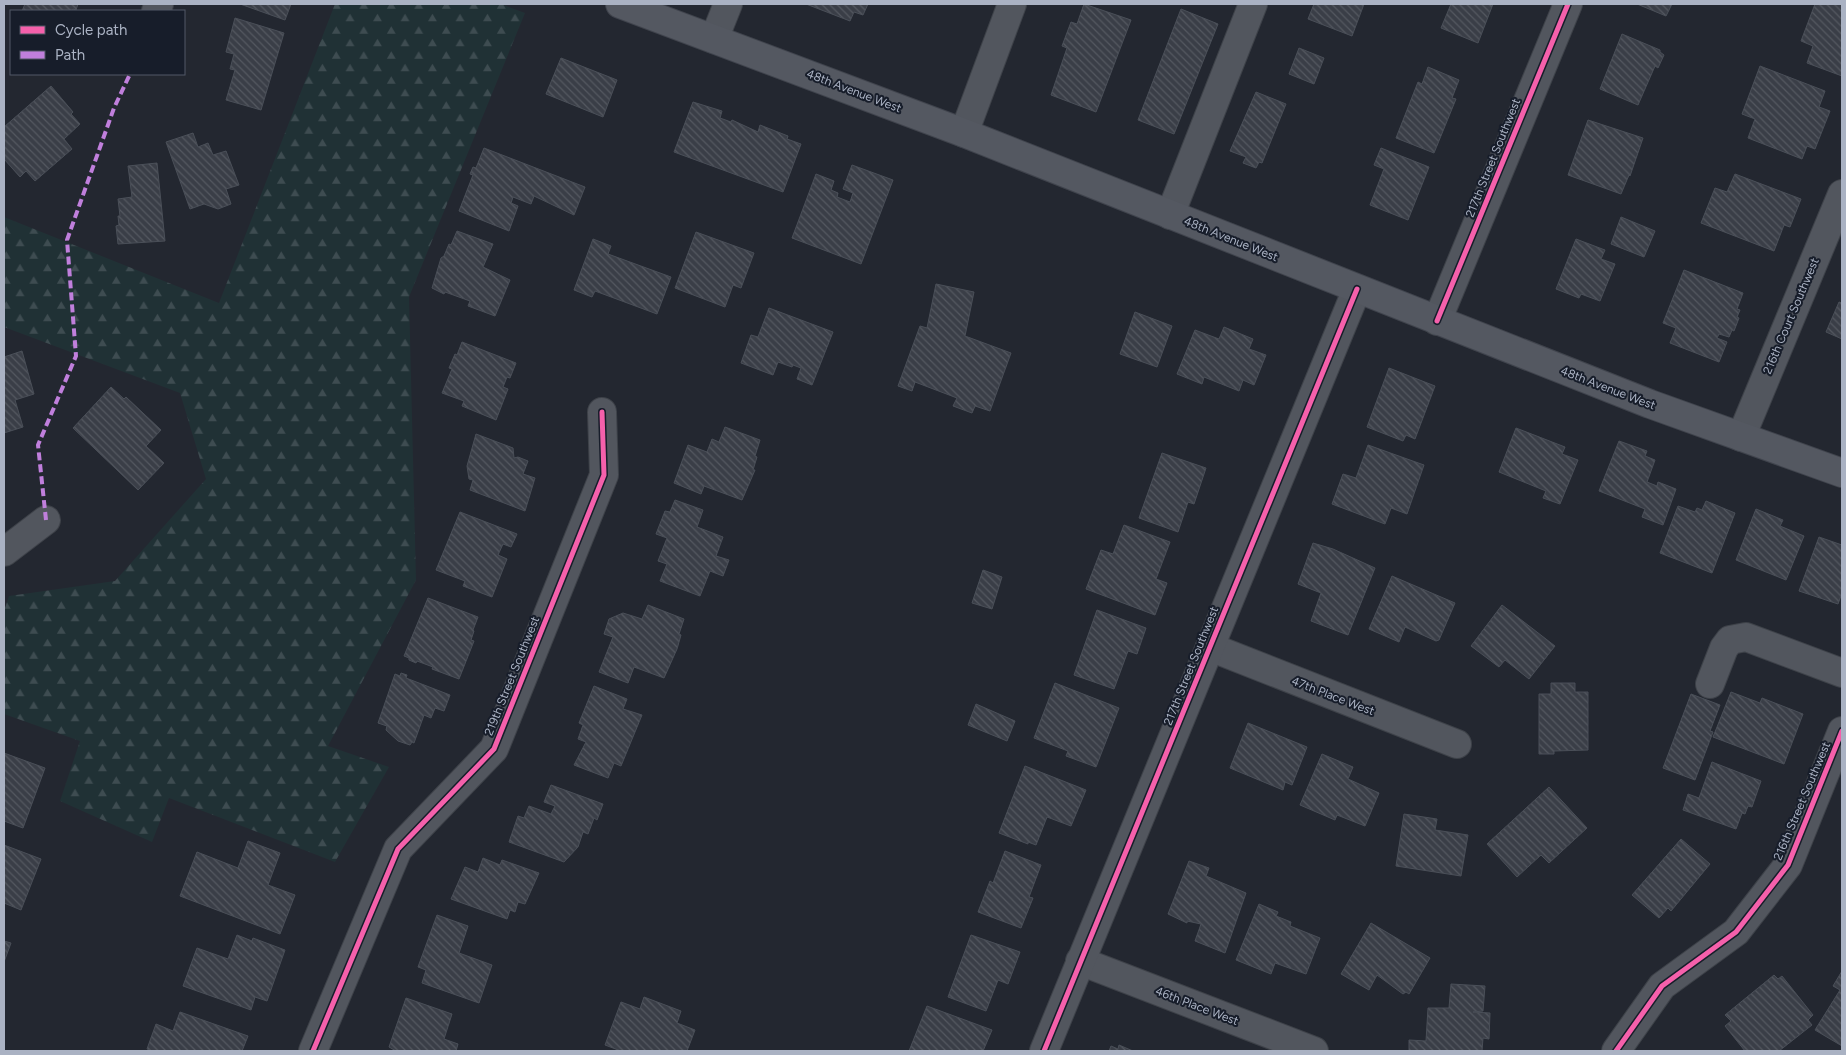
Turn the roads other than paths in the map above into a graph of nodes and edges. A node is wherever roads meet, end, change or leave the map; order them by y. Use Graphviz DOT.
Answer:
graph roads {
  1 [pos="620,4"];
  2 [pos="728,4"];
  3 [pos="1012,4"];
  4 [pos="1253,4"];
  5 [pos="1568,4"];
  6 [pos="714,38"];
  7 [pos="964,133"];
  8 [pos="1842,194"];
  9 [pos="1170,215"];
  10 [pos="1357,289"];
  11 [pos="1437,321"];
  12 [pos="602,412"];
  13 [pos="1740,437"];
  14 [pos="1842,473"];
  15 [pos="46,520"];
  16 [pos="4,552"];
  17 [pos="1210,648"];
  18 [pos="1842,673"];
  19 [pos="1710,684"];
  20 [pos="1842,731"];
  21 [pos="1457,744"];
  22 [pos="1080,961"];
  23 [pos="313,1051"];
  24 [pos="1044,1051"];
  25 [pos="1314,1051"];
  26 [pos="1616,1051"];
  1 -- 6 [label="main road, 48th Avenue West"];
  2 -- 6 [label="street"];
  3 -- 7 [label="street"];
  4 -- 9 [label="street"];
  5 -- 11 [label="street, 217th Street Southwest"];
  6 -- 7 [label="main road, 48th Avenue West"];
  7 -- 9 [label="main road, 48th Avenue West"];
  8 -- 13 [label="street, 216th Court Southwest"];
  9 -- 10 [label="main road, 48th Avenue West"];
  10 -- 11 [label="main road, 48th Avenue West"];
  10 -- 17 [label="street, 217th Street Southwest"];
  11 -- 13 [label="main road, 48th Avenue West"];
  12 -- 23 [label="street, 219th Street Southwest"];
  13 -- 14 [label="main road, 48th Avenue West"];
  15 -- 16 [label="street"];
  17 -- 21 [label="street, 47th Place West"];
  17 -- 22 [label="street, 217th Street Southwest"];
  18 -- 19 [label="street"];
  20 -- 26 [label="street, 216th Street Southwest"];
  22 -- 24 [label="street, 217th Street Southwest"];
  22 -- 25 [label="street, 46th Place West"];
}
